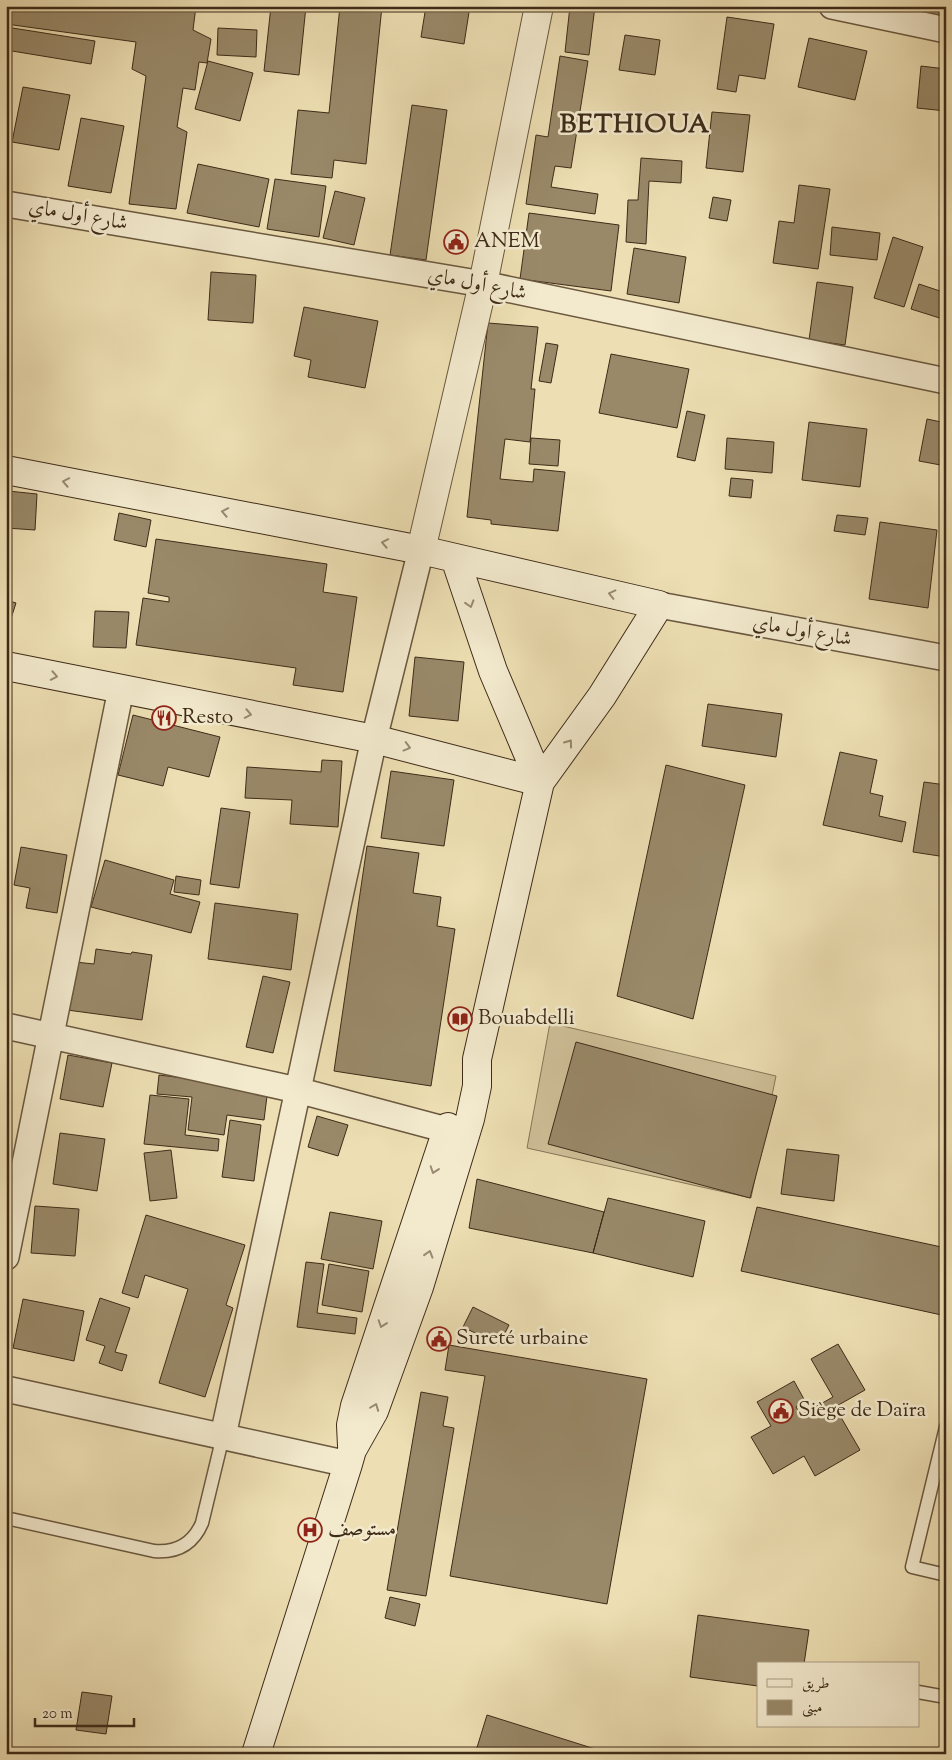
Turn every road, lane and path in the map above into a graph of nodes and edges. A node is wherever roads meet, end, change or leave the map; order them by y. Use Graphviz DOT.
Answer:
graph roads {
  1 [pos="539,6"];
  2 [pos="832,6"];
  3 [pos="946,30"];
  4 [pos="6,204"];
  5 [pos="483,284"];
  6 [pos="946,381"];
  7 [pos="6,470"];
  8 [pos="421,550"];
  9 [pos="455,558"];
  10 [pos="659,605"];
  11 [pos="946,658"];
  12 [pos="6,666"];
  13 [pos="121,689"];
  14 [pos="374,739"];
  15 [pos="540,782"];
  16 [pos="6,1026"];
  17 [pos="51,1035"];
  18 [pos="477,1059"];
  19 [pos="297,1090"];
  20 [pos="447,1130"];
  21 [pos="6,1257"];
  22 [pos="6,1389"];
  23 [pos="946,1427"];
  24 [pos="222,1436"];
  25 [pos="350,1457"];
  26 [pos="6,1518"];
  27 [pos="946,1575"];
  28 [pos="920,1692"];
  29 [pos="946,1697"];
  30 [pos="256,1754"];
  1 -- 5 [label="main road"];
  2 -- 3 [label="street"];
  4 -- 5 [label="street, شارع أول ماي"];
  5 -- 6 [label="street, شارع أول ماي"];
  5 -- 8 [label="main road"];
  8 -- 7 [label="main road, one-way"];
  8 -- 9 [label="main road"];
  8 -- 14 [label="street"];
  10 -- 9 [label="main road, one-way"];
  9 -- 15 [label="main road, one-way"];
  10 -- 11 [label="street, شارع أول ماي"];
  15 -- 10 [label="main road, one-way"];
  12 -- 13 [label="main road, one-way"];
  13 -- 14 [label="main road, one-way"];
  13 -- 17 [label="street"];
  14 -- 15 [label="main road, one-way"];
  14 -- 19 [label="street"];
  15 -- 18 [label="main road"];
  16 -- 17 [label="street"];
  17 -- 19 [label="street"];
  17 -- 21 [label="street"];
  18 -- 20 [label="main road"];
  25 -- 18 [label="main road, one-way"];
  19 -- 20 [label="street"];
  19 -- 24 [label="street"];
  20 -- 25 [label="main road, one-way"];
  22 -- 24 [label="street"];
  23 -- 27 [label="lane"];
  24 -- 25 [label="street"];
  24 -- 26 [label="lane"];
  25 -- 30 [label="main road"];
  28 -- 29 [label="lane"];
}
